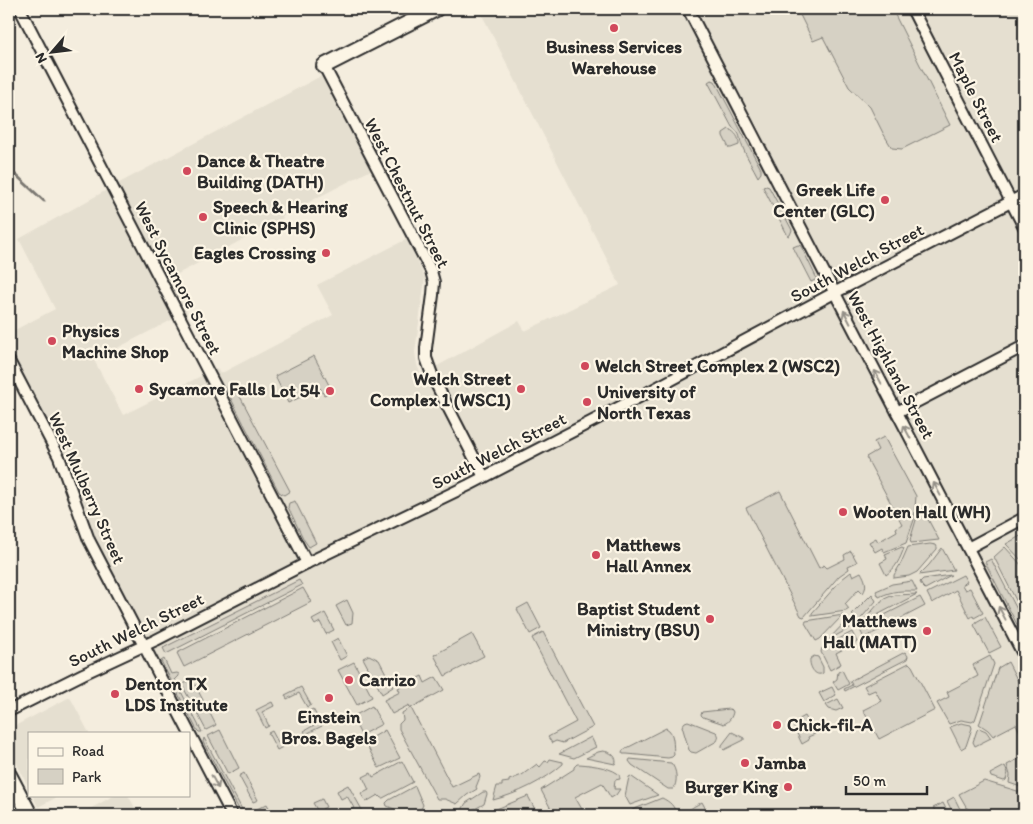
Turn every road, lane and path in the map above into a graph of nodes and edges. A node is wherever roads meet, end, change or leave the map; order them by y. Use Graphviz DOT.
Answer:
graph roads {
  1 [pos="20,9"];
  2 [pos="436,9"];
  3 [pos="688,9"];
  4 [pos="912,9"];
  5 [pos="324,66"];
  6 [pos="1024,194"];
  7 [pos="1011,202"];
  8 [pos="1024,227"];
  9 [pos="834,293"];
  10 [pos="1024,346"];
  11 [pos="9,360"];
  12 [pos="897,412"];
  13 [pos="484,477"];
  14 [pos="1024,518"];
  15 [pos="968,548"];
  16 [pos="307,563"];
  17 [pos="144,645"];
  18 [pos="1024,656"];
  19 [pos="9,711"];
  20 [pos="189,732"];
  21 [pos="190,734"];
  22 [pos="9,775"];
  23 [pos="30,815"];
  24 [pos="232,815"];
  1 -- 16 [label="street, West Sycamore Street"];
  2 -- 5 [label="street"];
  3 -- 9 [label="street, West Highland Street"];
  4 -- 7 [label="street, Maple Street"];
  5 -- 13 [label="street, West Chestnut Street"];
  6 -- 7 [label="street, South Welch Street"];
  7 -- 8 [label="street, Maple Street"];
  7 -- 9 [label="street, South Welch Street"];
  12 -- 9 [label="street, West Highland Street, one-way"];
  9 -- 13 [label="street, South Welch Street"];
  10 -- 12 [label="street"];
  11 -- 17 [label="street, West Mulberry Street"];
  15 -- 12 [label="street, West Highland Street, one-way"];
  13 -- 16 [label="street, South Welch Street"];
  14 -- 15 [label="street"];
  18 -- 15 [label="street, West Highland Street, one-way"];
  16 -- 17 [label="street, South Welch Street"];
  17 -- 19 [label="street, South Welch Street"];
  17 -- 20 [label="street, West Mulberry Street, one-way"];
  21 -- 24 [label="street, West Mulberry Street, one-way"];
  22 -- 23 [label="street"];
}
